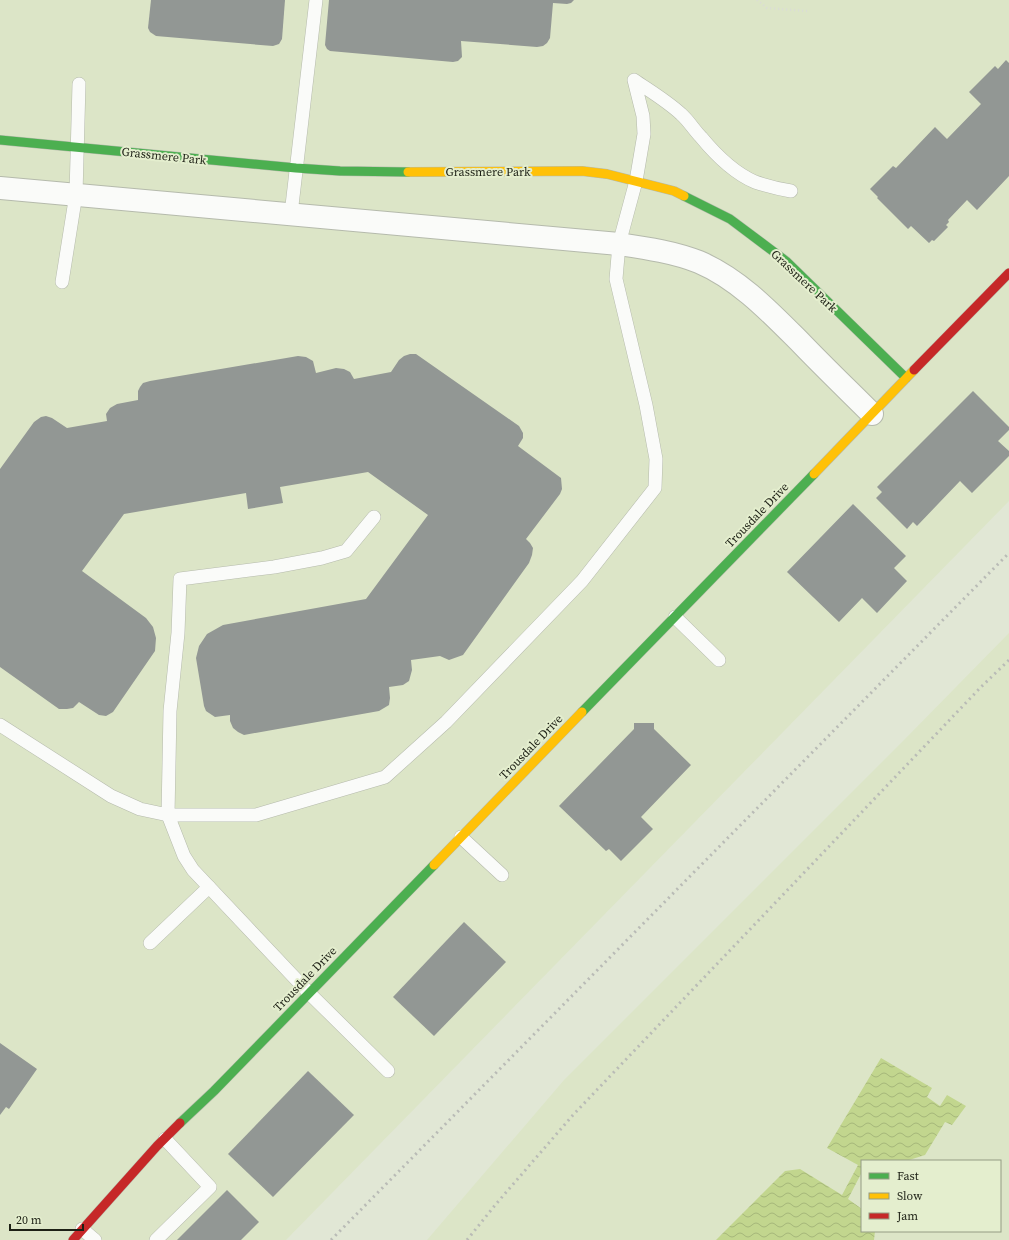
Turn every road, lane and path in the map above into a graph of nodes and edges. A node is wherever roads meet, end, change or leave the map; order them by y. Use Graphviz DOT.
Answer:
graph roads {
  1 [pos="316,0"];
  2 [pos="758,0"];
  3 [pos="807,11"];
  4 [pos="79,84"];
  5 [pos="0,140"];
  6 [pos="78,147"];
  7 [pos="296,168"];
  8 [pos="636,181"];
  9 [pos="0,188"];
  10 [pos="791,192"];
  11 [pos="76,194"];
  12 [pos="291,214"];
  13 [pos="619,244"];
  14 [pos="1009,273"];
  15 [pos="62,282"];
  16 [pos="906,378"];
  17 [pos="872,414"];
  18 [pos="374,517"];
  19 [pos="675,617"];
  20 [pos="719,660"];
  21 [pos="0,725"];
  22 [pos="168,816"];
  23 [pos="461,837"];
  24 [pos="502,875"];
  25 [pos="209,887"];
  26 [pos="150,943"];
  27 [pos="309,993"];
  28 [pos="388,1071"];
  29 [pos="165,1139"];
  30 [pos="82,1229"];
  31 [pos="73,1240"];
  32 [pos="95,1240"];
  33 [pos="156,1240"];
  1 -- 7 [label="lane"];
  2 -- 3 [label="path"];
  4 -- 6 [label="lane"];
  5 -- 6 [label="street, Grassmere Park"];
  6 -- 7 [label="street, Grassmere Park"];
  6 -- 11 [label="lane"];
  7 -- 8 [label="street, Grassmere Park"];
  7 -- 12 [label="lane"];
  8 -- 10 [label="lane"];
  8 -- 13 [label="lane"];
  8 -- 16 [label="street, Grassmere Park"];
  9 -- 11 [label="street"];
  11 -- 12 [label="street"];
  11 -- 15 [label="lane"];
  12 -- 13 [label="street"];
  13 -- 17 [label="street"];
  13 -- 22 [label="lane"];
  14 -- 16 [label="street, Trousdale Drive"];
  16 -- 17 [label="street, Trousdale Drive"];
  17 -- 19 [label="street, Trousdale Drive"];
  18 -- 22 [label="lane"];
  19 -- 20 [label="lane"];
  19 -- 23 [label="street, Trousdale Drive"];
  21 -- 22 [label="lane"];
  22 -- 25 [label="lane"];
  23 -- 24 [label="lane"];
  23 -- 27 [label="street, Trousdale Drive"];
  25 -- 26 [label="lane"];
  25 -- 27 [label="lane"];
  27 -- 28 [label="lane"];
  27 -- 29 [label="street, Trousdale Drive"];
  29 -- 30 [label="street, Trousdale Drive"];
  29 -- 33 [label="lane"];
  30 -- 31 [label="street, Trousdale Drive"];
  30 -- 32 [label="lane"];
}
